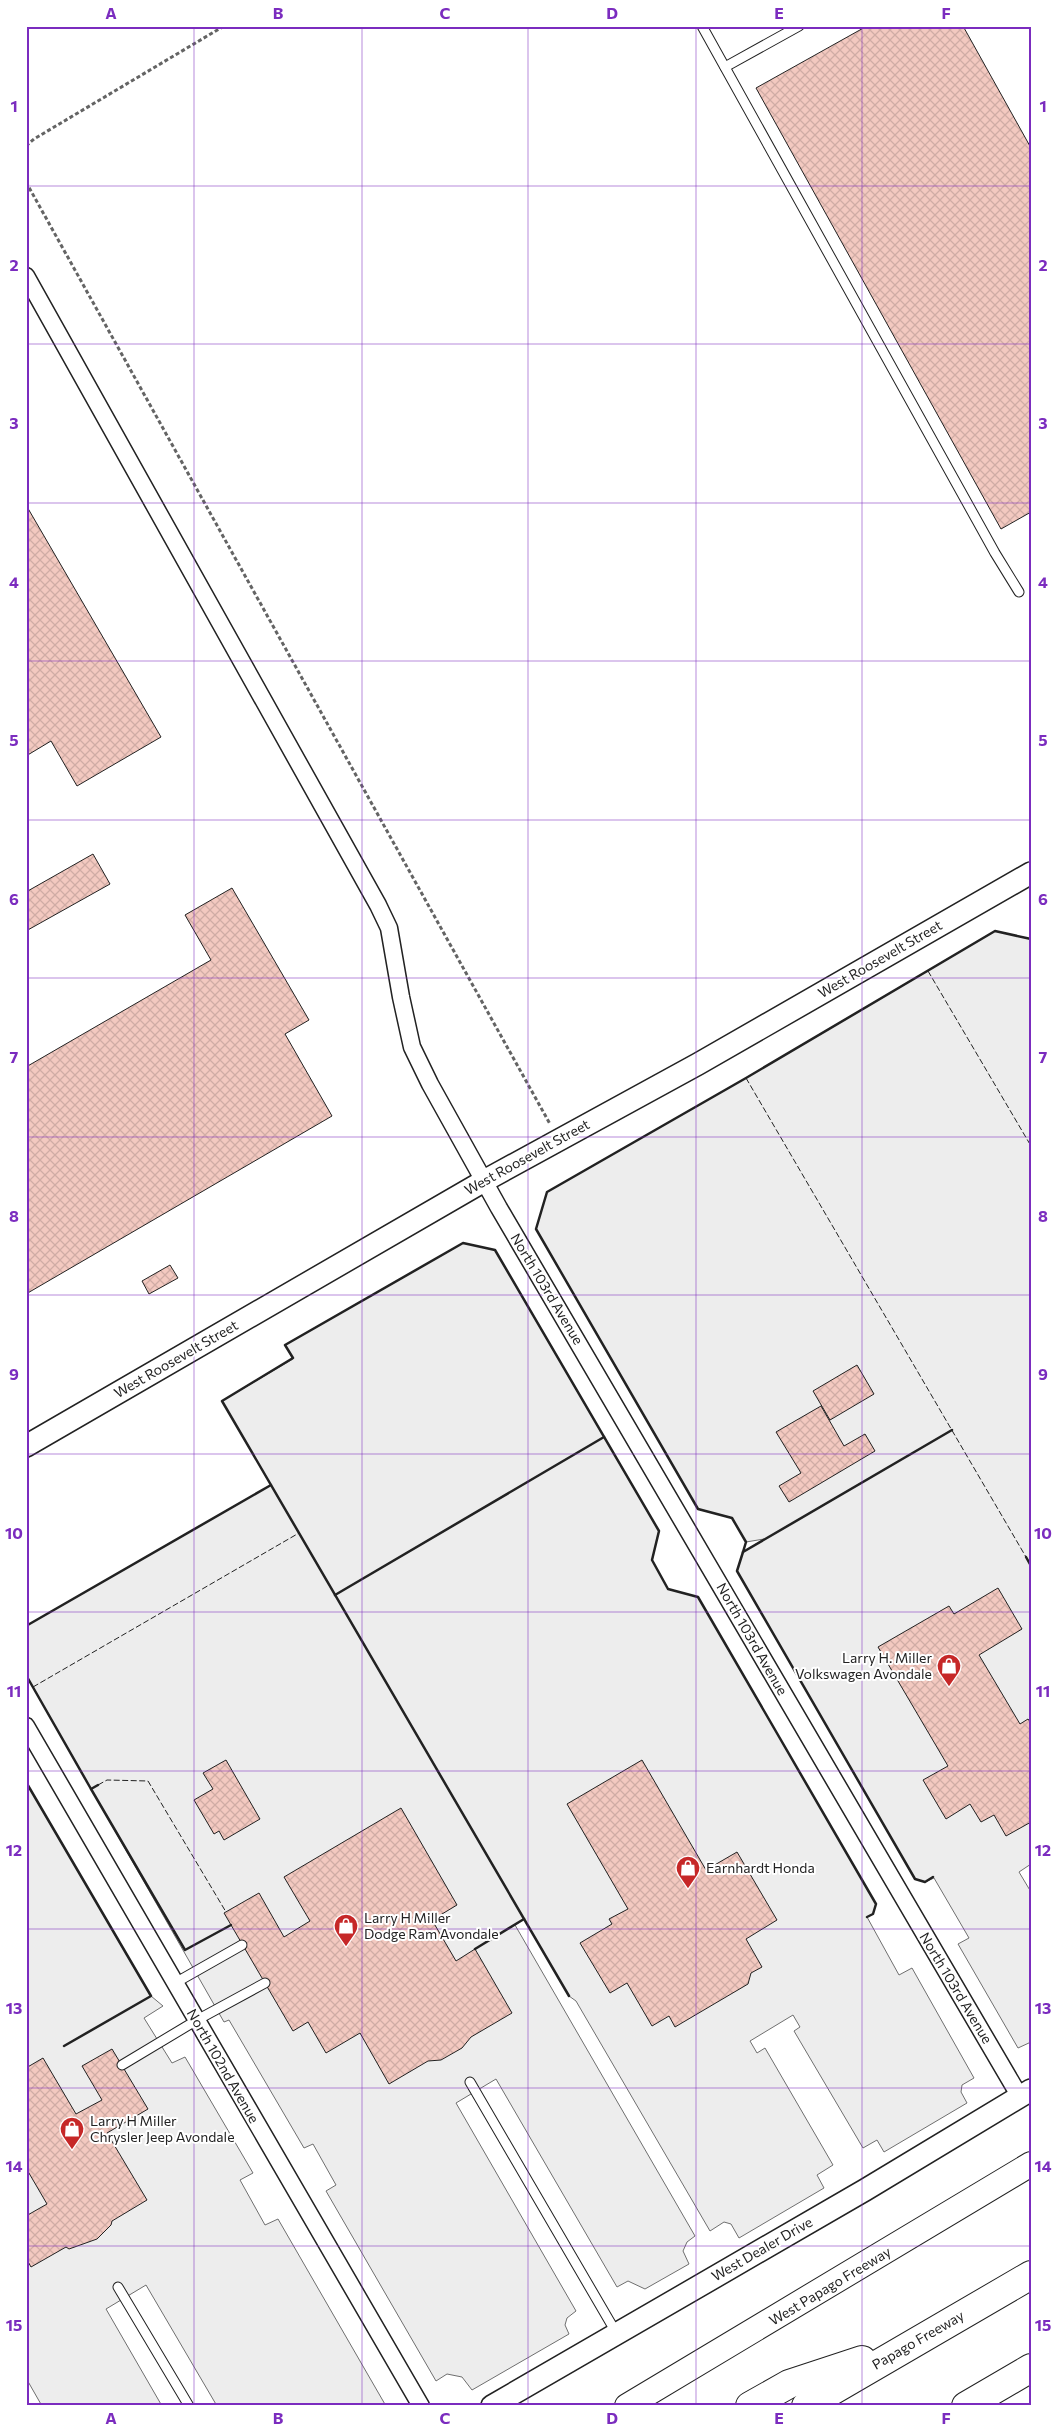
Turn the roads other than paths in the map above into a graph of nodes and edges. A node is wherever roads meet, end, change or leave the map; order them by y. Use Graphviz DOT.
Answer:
graph roads {
  1 [pos="702,26"];
  2 [pos="799,26"];
  3 [pos="725,67"];
  4 [pos="26,276"];
  5 [pos="1019,592"];
  6 [pos="1031,873"];
  7 [pos="484,1181"];
  8 [pos="26,1446"];
  9 [pos="26,1726"];
  10 [pos="242,1945"];
  11 [pos="175,1983"];
  12 [pos="264,1983"];
  13 [pos="197,2020"];
  14 [pos="122,2065"];
  15 [pos="470,2082"];
  16 [pos="1025,2093"];
  17 [pos="1031,2164"];
  18 [pos="1031,2275"];
  19 [pos="118,2287"];
  20 [pos="617,2334"];
  21 [pos="913,2344"];
  22 [pos="1031,2368"];
  23 [pos="189,2406"];
  24 [pos="421,2406"];
  25 [pos="492,2406"];
  26 [pos="627,2406"];
  27 [pos="750,2406"];
  28 [pos="806,2406"];
  29 [pos="966,2406"];
  1 -- 3 [label="lane"];
  2 -- 3 [label="lane"];
  3 -- 5 [label="lane"];
  4 -- 7 [label="street, North 103rd Avenue"];
  6 -- 7 [label="street, West Roosevelt Street"];
  7 -- 8 [label="street, West Roosevelt Street"];
  7 -- 16 [label="street, North 103rd Avenue"];
  9 -- 11 [label="street, North 102nd Avenue"];
  10 -- 11 [label="lane"];
  11 -- 13 [label="street, North 102nd Avenue"];
  12 -- 13 [label="lane"];
  13 -- 14 [label="lane"];
  13 -- 24 [label="street, North 102nd Avenue"];
  15 -- 20 [label="lane"];
  16 -- 20 [label="street, West Dealer Drive"];
  17 -- 26 [label="main road, West Papago Freeway"];
  18 -- 21 [label="highway, Papago Freeway"];
  19 -- 23 [label="lane"];
  20 -- 25 [label="street, West Dealer Drive"];
  21 -- 27 [label="highway"];
  21 -- 28 [label="highway, Papago Freeway"];
  22 -- 29 [label="highway"];
}
